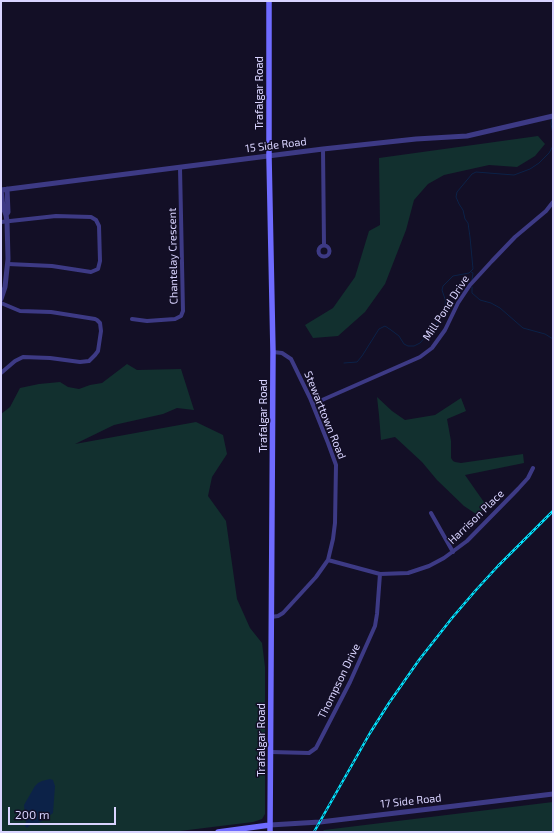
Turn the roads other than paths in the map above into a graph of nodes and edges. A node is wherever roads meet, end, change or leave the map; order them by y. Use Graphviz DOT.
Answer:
graph roads {
  1 [pos="269,1"];
  2 [pos="551,117"];
  3 [pos="323,149"];
  4 [pos="269,157"];
  5 [pos="180,168"];
  6 [pos="1,190"];
  7 [pos="7,190"];
  8 [pos="553,202"];
  9 [pos="6,215"];
  10 [pos="4,222"];
  11 [pos="324,245"];
  12 [pos="8,264"];
  13 [pos="1,299"];
  14 [pos="1,303"];
  15 [pos="132,319"];
  16 [pos="273,352"];
  17 [pos="1,373"];
  18 [pos="313,404"];
  19 [pos="533,468"];
  20 [pos="431,513"];
  21 [pos="453,552"];
  22 [pos="328,560"];
  23 [pos="380,574"];
  24 [pos="271,617"];
  25 [pos="271,752"];
  26 [pos="553,794"];
  27 [pos="270,825"];
  28 [pos="218,832"];
  29 [pos="270,832"];
  1 -- 4 [label="main road, Trafalgar Road"];
  2 -- 3 [label="street, 15 Side Road"];
  3 -- 4 [label="street, 15 Side Road"];
  3 -- 11 [label="street"];
  4 -- 5 [label="street, 15 Side Road"];
  4 -- 16 [label="main road, Trafalgar Road"];
  5 -- 7 [label="street, 15 Side Road"];
  5 -- 15 [label="street, Chantelay Crescent"];
  6 -- 7 [label="street, 15 Side Road"];
  6 -- 9 [label="street"];
  7 -- 9 [label="street"];
  8 -- 18 [label="street, Mill Pond Drive"];
  9 -- 10 [label="street"];
  10 -- 12 [label="street"];
  10 -- 12 [label="street"];
  12 -- 13 [label="street"];
  14 -- 17 [label="street"];
  16 -- 18 [label="street, Stewarttown Road"];
  16 -- 24 [label="main road, Trafalgar Road"];
  18 -- 22 [label="street, Stewarttown Road"];
  19 -- 21 [label="street, Harrison Place"];
  20 -- 21 [label="street"];
  21 -- 23 [label="street, Harrison Place"];
  22 -- 23 [label="street, Harrison Place"];
  22 -- 24 [label="street, Stewarttown Road"];
  23 -- 25 [label="street, Thompson Drive"];
  24 -- 25 [label="main road, Trafalgar Road"];
  25 -- 27 [label="main road, Trafalgar Road"];
  26 -- 27 [label="street, 17 Side Road"];
  27 -- 28 [label="main road"];
  27 -- 29 [label="main road, Trafalgar Road"];
}
